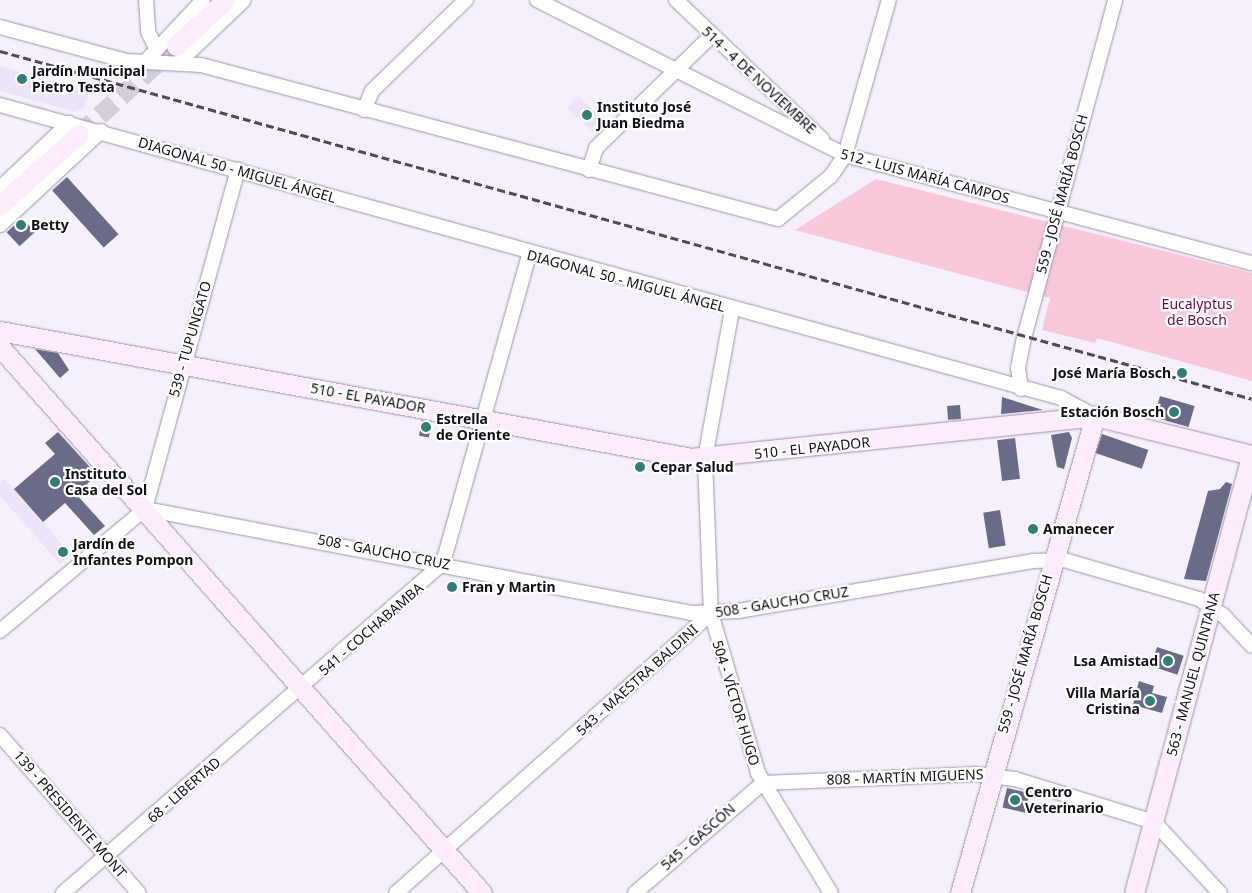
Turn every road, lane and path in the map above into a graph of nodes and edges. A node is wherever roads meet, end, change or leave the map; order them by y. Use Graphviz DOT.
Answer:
graph roads {
  1 [pos="146,0"];
  2 [pos="203,0"];
  3 [pos="225,0"];
  4 [pos="244,0"];
  5 [pos="466,0"];
  6 [pos="537,0"];
  7 [pos="676,0"];
  8 [pos="889,0"];
  9 [pos="1114,0"];
  10 [pos="0,27"];
  11 [pos="711,36"];
  12 [pos="155,46"];
  13 [pos="178,53"];
  14 [pos="145,62"];
  15 [pos="678,70"];
  16 [pos="0,105"];
  17 [pos="364,110"];
  18 [pos="74,129"];
  19 [pos="102,131"];
  20 [pos="845,156"];
  21 [pos="238,170"];
  22 [pos="589,170"];
  23 [pos="3,197"];
  24 [pos="1056,211"];
  25 [pos="0,225"];
  26 [pos="529,255"];
  27 [pos="1251,260"];
  28 [pos="732,310"];
  29 [pos="0,331"];
  30 [pos="0,346"];
  31 [pos="182,365"];
  32 [pos="1021,388"];
  33 [pos="1095,416"];
  34 [pos="484,419"];
  35 [pos="1252,456"];
  36 [pos="706,459"];
  37 [pos="145,509"];
  38 [pos="1051,559"];
  39 [pos="443,563"];
  40 [pos="1212,605"];
  41 [pos="711,613"];
  42 [pos="0,631"];
  43 [pos="1252,646"];
  44 [pos="304,688"];
  45 [pos="0,735"];
  46 [pos="991,774"];
  47 [pos="763,783"];
  48 [pos="1154,822"];
  49 [pos="444,850"];
  50 [pos="107,856"];
  51 [pos="63,893"];
  52 [pos="139,893"];
  53 [pos="396,893"];
  54 [pos="482,893"];
  55 [pos="634,893"];
  56 [pos="831,893"];
  57 [pos="960,893"];
  58 [pos="1134,893"];
  59 [pos="1220,893"];
  1 -- 12 [label="street"];
  2 -- 12 [label="street"];
  3 -- 13 [label="street"];
  4 -- 13 [label="street"];
  5 -- 17 [label="street"];
  6 -- 15 [label="street, 512 - LUIS MARÍA CAMPOS"];
  7 -- 11 [label="street, 514 - 4 DE NOVIEMBRE"];
  8 -- 20 [label="street"];
  9 -- 24 [label="street, 559 - JOSÉ MARÍA BOSCH"];
  10 -- 14 [label="street"];
  11 -- 15 [label="street"];
  11 -- 20 [label="street, 514 - 4 DE NOVIEMBRE"];
  12 -- 14 [label="street"];
  13 -- 14 [label="street"];
  13 -- 17 [label="street"];
  15 -- 20 [label="street, 512 - LUIS MARÍA CAMPOS"];
  15 -- 22 [label="street"];
  16 -- 18 [label="street, DIAGONAL 50 - MIGUEL ÁNGEL"];
  17 -- 22 [label="street"];
  18 -- 19 [label="street, DIAGONAL 50 - MIGUEL ÁNGEL"];
  18 -- 23 [label="street"];
  19 -- 21 [label="street, DIAGONAL 50 - MIGUEL ÁNGEL"];
  19 -- 25 [label="street"];
  20 -- 22 [label="street"];
  20 -- 24 [label="street, 512 - LUIS MARÍA CAMPOS"];
  21 -- 26 [label="street, DIAGONAL 50 - MIGUEL ÁNGEL"];
  21 -- 31 [label="street, 539 - TUPUNGATO"];
  24 -- 27 [label="street, 512 - LUIS MARÍA CAMPOS"];
  24 -- 32 [label="street, 559 - JOSÉ MARÍA BOSCH"];
  26 -- 28 [label="street, DIAGONAL 50 - MIGUEL ÁNGEL"];
  26 -- 34 [label="street"];
  28 -- 32 [label="street, DIAGONAL 50 - MIGUEL ÁNGEL"];
  28 -- 36 [label="street"];
  29 -- 31 [label="street, 510 - EL PAYADOR"];
  30 -- 37 [label="street"];
  31 -- 34 [label="street, 510 - EL PAYADOR"];
  31 -- 37 [label="street, 539 - TUPUNGATO"];
  32 -- 33 [label="street, DIAGONAL 50 - MIGUEL ÁNGEL"];
  33 -- 35 [label="street, DIAGONAL 50 - MIGUEL ÁNGEL"];
  33 -- 36 [label="street, 510 - EL PAYADOR"];
  33 -- 38 [label="street, 559 - JOSÉ MARÍA BOSCH"];
  34 -- 36 [label="street, 510 - EL PAYADOR"];
  34 -- 39 [label="street"];
  35 -- 40 [label="street, 563 - MANUEL QUINTANA"];
  36 -- 41 [label="street"];
  37 -- 39 [label="street, 508 - GAUCHO CRUZ"];
  37 -- 42 [label="street"];
  37 -- 44 [label="street"];
  38 -- 40 [label="street, 508 - GAUCHO CRUZ"];
  38 -- 41 [label="street, 508 - GAUCHO CRUZ"];
  38 -- 46 [label="street, 559 - JOSÉ MARÍA BOSCH"];
  39 -- 41 [label="street, 508 - GAUCHO CRUZ"];
  39 -- 44 [label="street, 541 - COCHABAMBA"];
  40 -- 43 [label="street, 508 - GAUCHO CRUZ"];
  40 -- 48 [label="street, 563 - MANUEL QUINTANA"];
  41 -- 47 [label="street, 504 - VÍCTOR HUGO"];
  41 -- 49 [label="street, 543 - MAESTRA BALDINI"];
  44 -- 49 [label="street"];
  44 -- 50 [label="street, 68 - LIBERTAD"];
  45 -- 50 [label="street, 139 - PRESIDENTE MONT"];
  46 -- 47 [label="street, 808 - MARTÍN MIGUENS"];
  46 -- 48 [label="street, 808 - MARTÍN MIGUENS"];
  46 -- 57 [label="street, 559 - JOSÉ MARÍA BOSCH"];
  47 -- 55 [label="street, 545 - GASCÓN"];
  47 -- 56 [label="street, 504 - VÍCTOR HUGO"];
  48 -- 58 [label="street, 563 - MANUEL QUINTANA"];
  48 -- 59 [label="street"];
  49 -- 53 [label="street, 543 - MAESTRA BALDINI"];
  49 -- 54 [label="street"];
  50 -- 51 [label="street, 68 - LIBERTAD"];
  50 -- 52 [label="street, 139 - PRESIDENTE MONT"];
}
